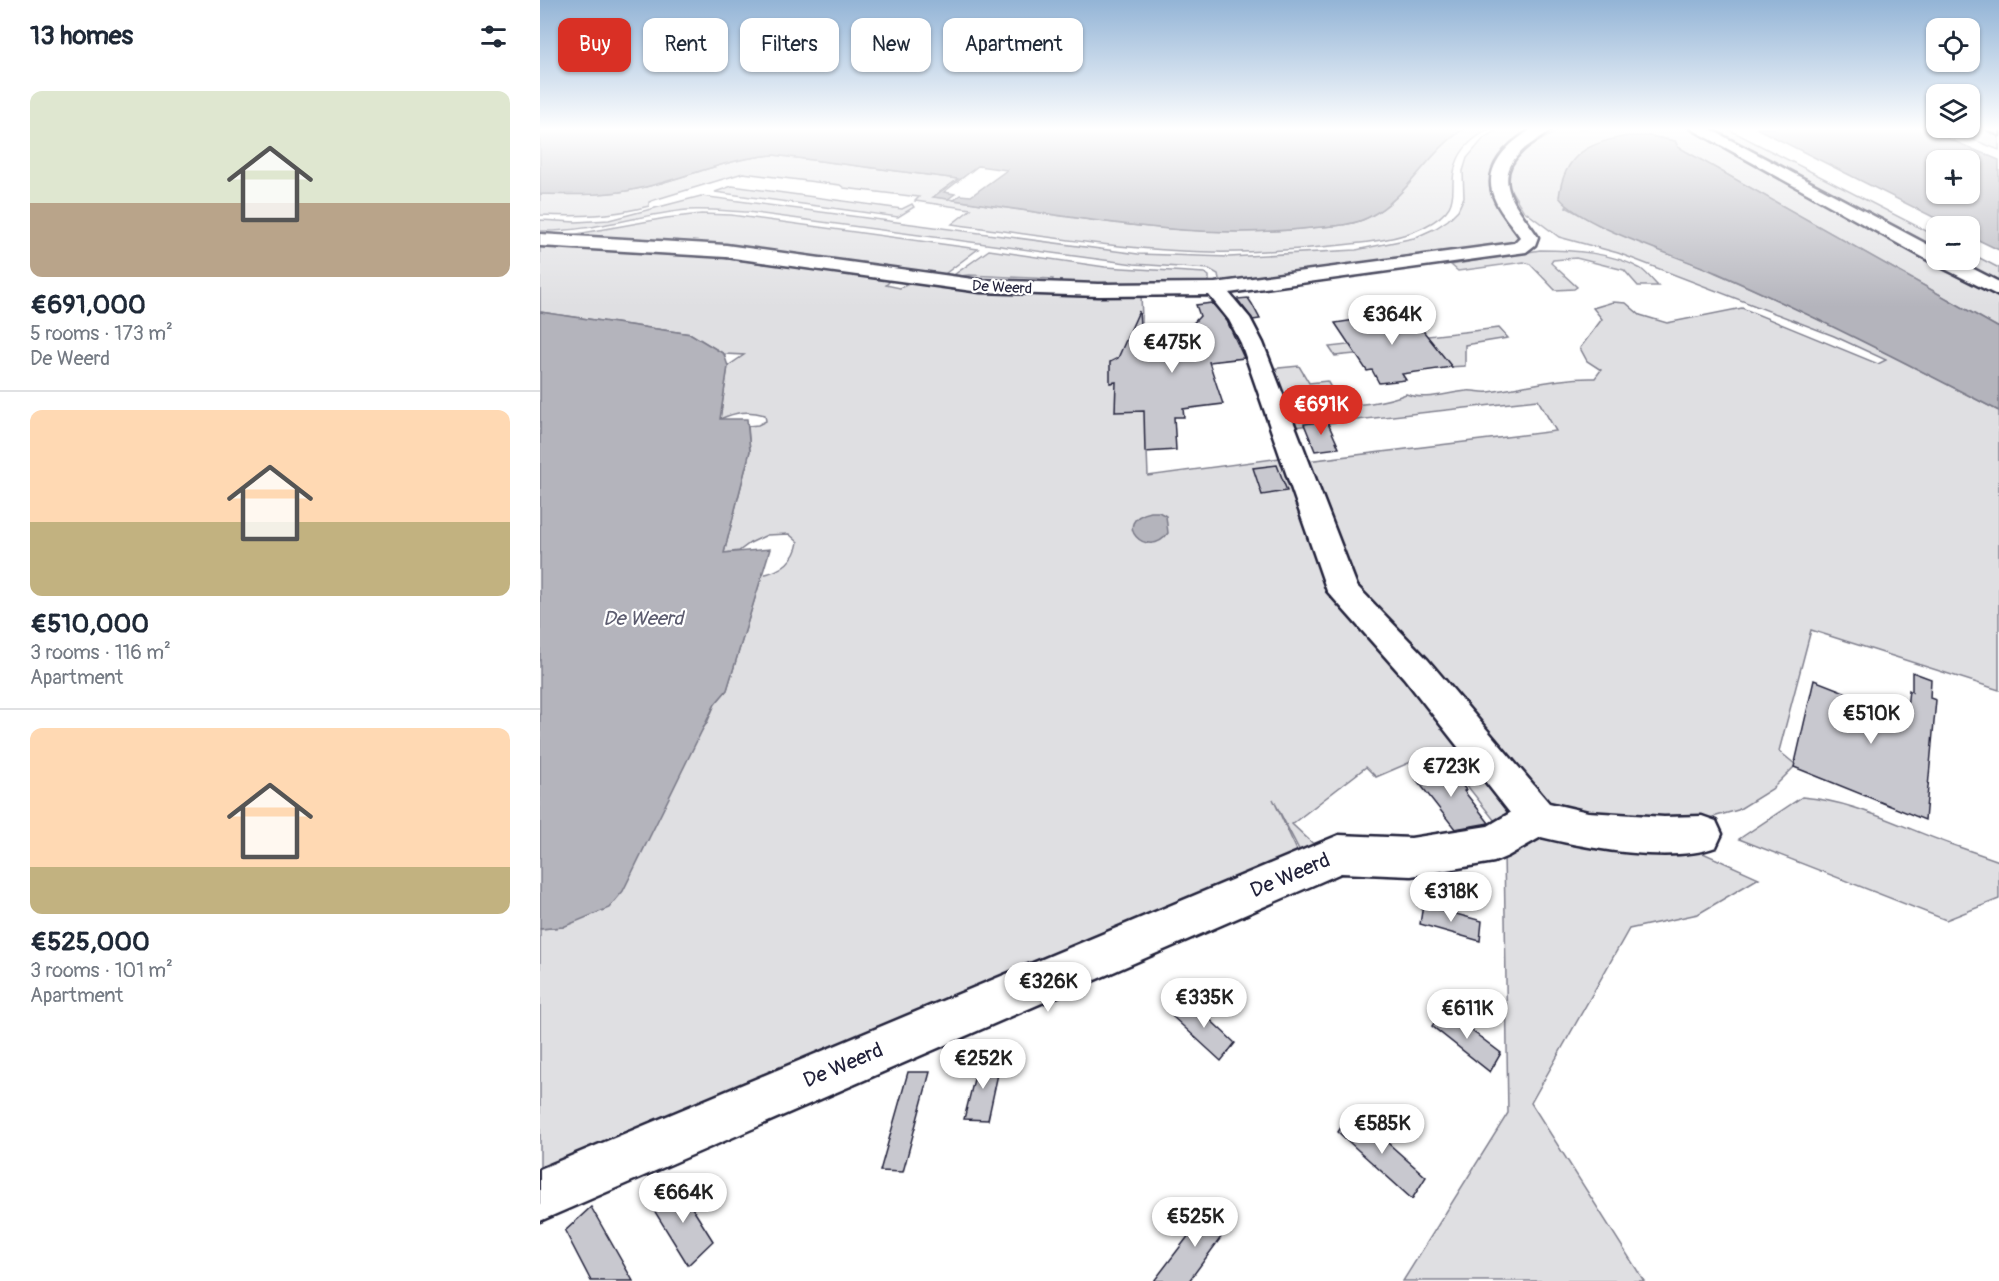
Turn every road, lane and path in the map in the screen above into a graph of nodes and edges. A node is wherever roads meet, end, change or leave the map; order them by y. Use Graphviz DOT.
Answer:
graph roads {
  1 [pos="1501,188"];
  2 [pos="1809,188"];
  3 [pos="540,240"];
  4 [pos="1926,251"];
  5 [pos="1961,270"];
  6 [pos="1215,289"];
  7 [pos="1999,290"];
  8 [pos="1537,818"];
  9 [pos="1702,834"];
  10 [pos="540,1195"];
  1 -- 6 [label="street, De Weerd"];
  2 -- 4 [label="street"];
  3 -- 6 [label="street, De Weerd"];
  5 -- 7 [label="street"];
  6 -- 8 [label="street"];
  8 -- 9 [label="street"];
  8 -- 10 [label="street, De Weerd"];
}
